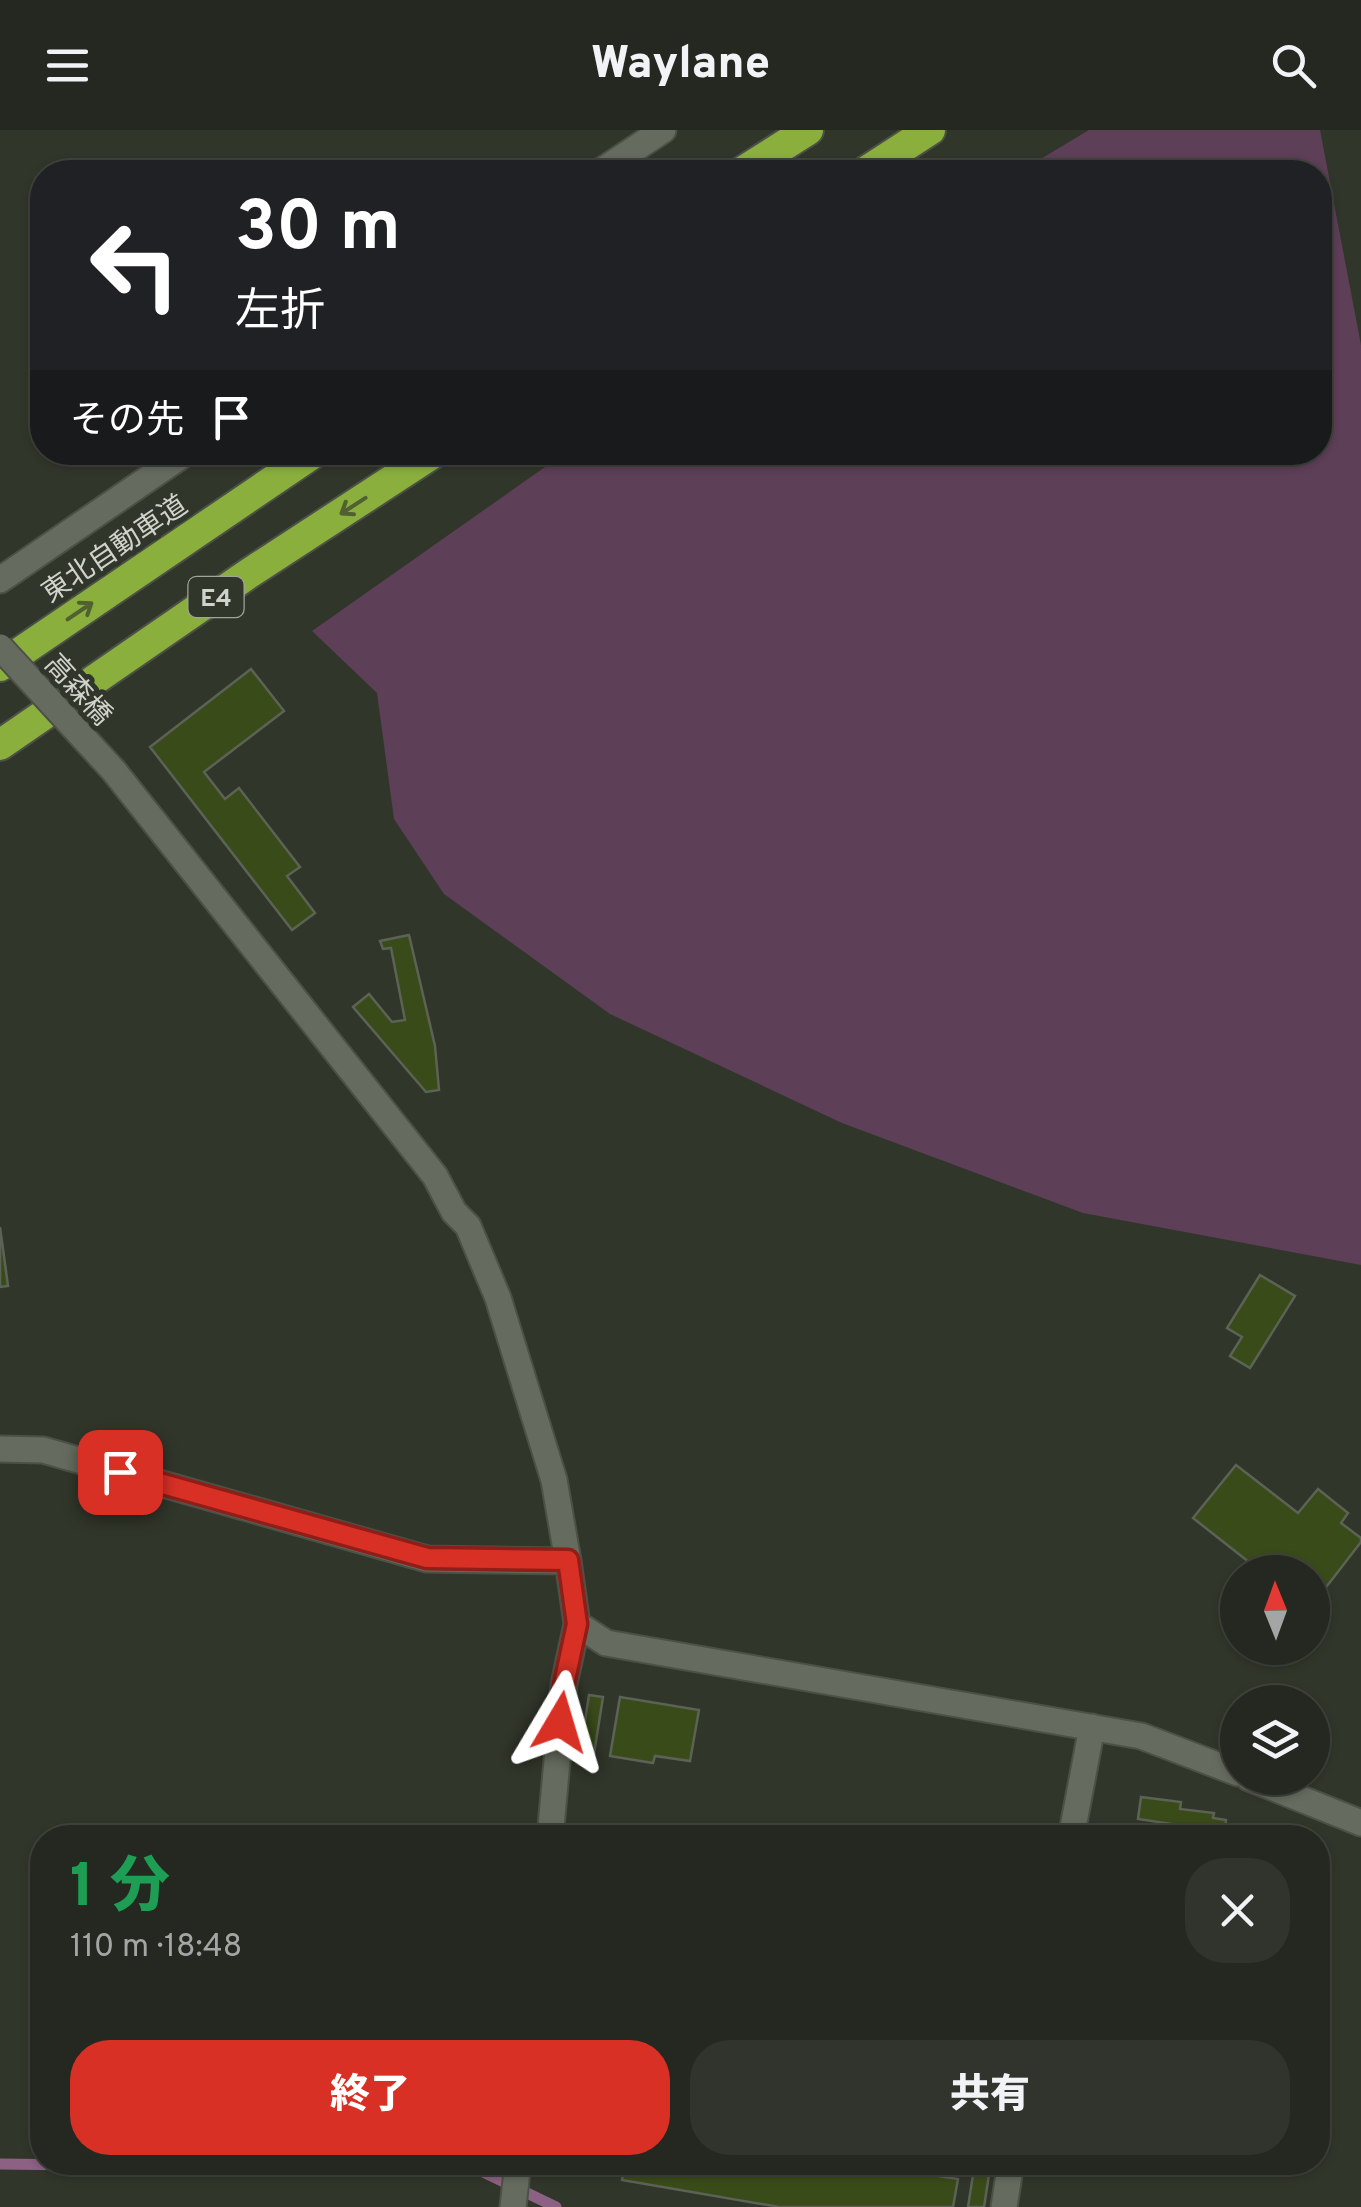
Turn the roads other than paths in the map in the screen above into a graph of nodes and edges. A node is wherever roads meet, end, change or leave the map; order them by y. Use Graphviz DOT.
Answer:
graph roads {
  1 [pos="663,130"];
  2 [pos="808,130"];
  3 [pos="930,130"];
  4 [pos="618,160"];
  5 [pos="761,160"];
  6 [pos="884,160"];
  7 [pos="168,465"];
  8 [pos="296,465"];
  9 [pos="415,465"];
  10 [pos="0,580"];
  11 [pos="0,646"];
  12 [pos="0,666"];
  13 [pos="0,745"];
  14 [pos="0,1449"];
  15 [pos="568,1560"];
  16 [pos="577,1624"];
  17 [pos="1092,1727"];
  18 [pos="1220,1766"];
  19 [pos="1291,1795"];
  20 [pos="1361,1823"];
  21 [pos="551,1825"];
  22 [pos="1074,1825"];
  23 [pos="517,2175"];
  24 [pos="1009,2175"];
  25 [pos="513,2207"];
  26 [pos="1004,2207"];
  1 -- 4 [label="street"];
  2 -- 5 [label="highway"];
  3 -- 6 [label="highway"];
  7 -- 10 [label="street"];
  12 -- 8 [label="highway, 東北自動車道 / E4, one-way"];
  9 -- 13 [label="highway, E4, one-way"];
  11 -- 15 [label="street, 高森橋, bridge"];
  14 -- 15 [label="street"];
  15 -- 16 [label="street, 高森橋"];
  16 -- 17 [label="street"];
  16 -- 21 [label="street"];
  17 -- 18 [label="street"];
  17 -- 22 [label="street"];
  19 -- 20 [label="street"];
  23 -- 25 [label="street"];
  24 -- 26 [label="street"];
}
